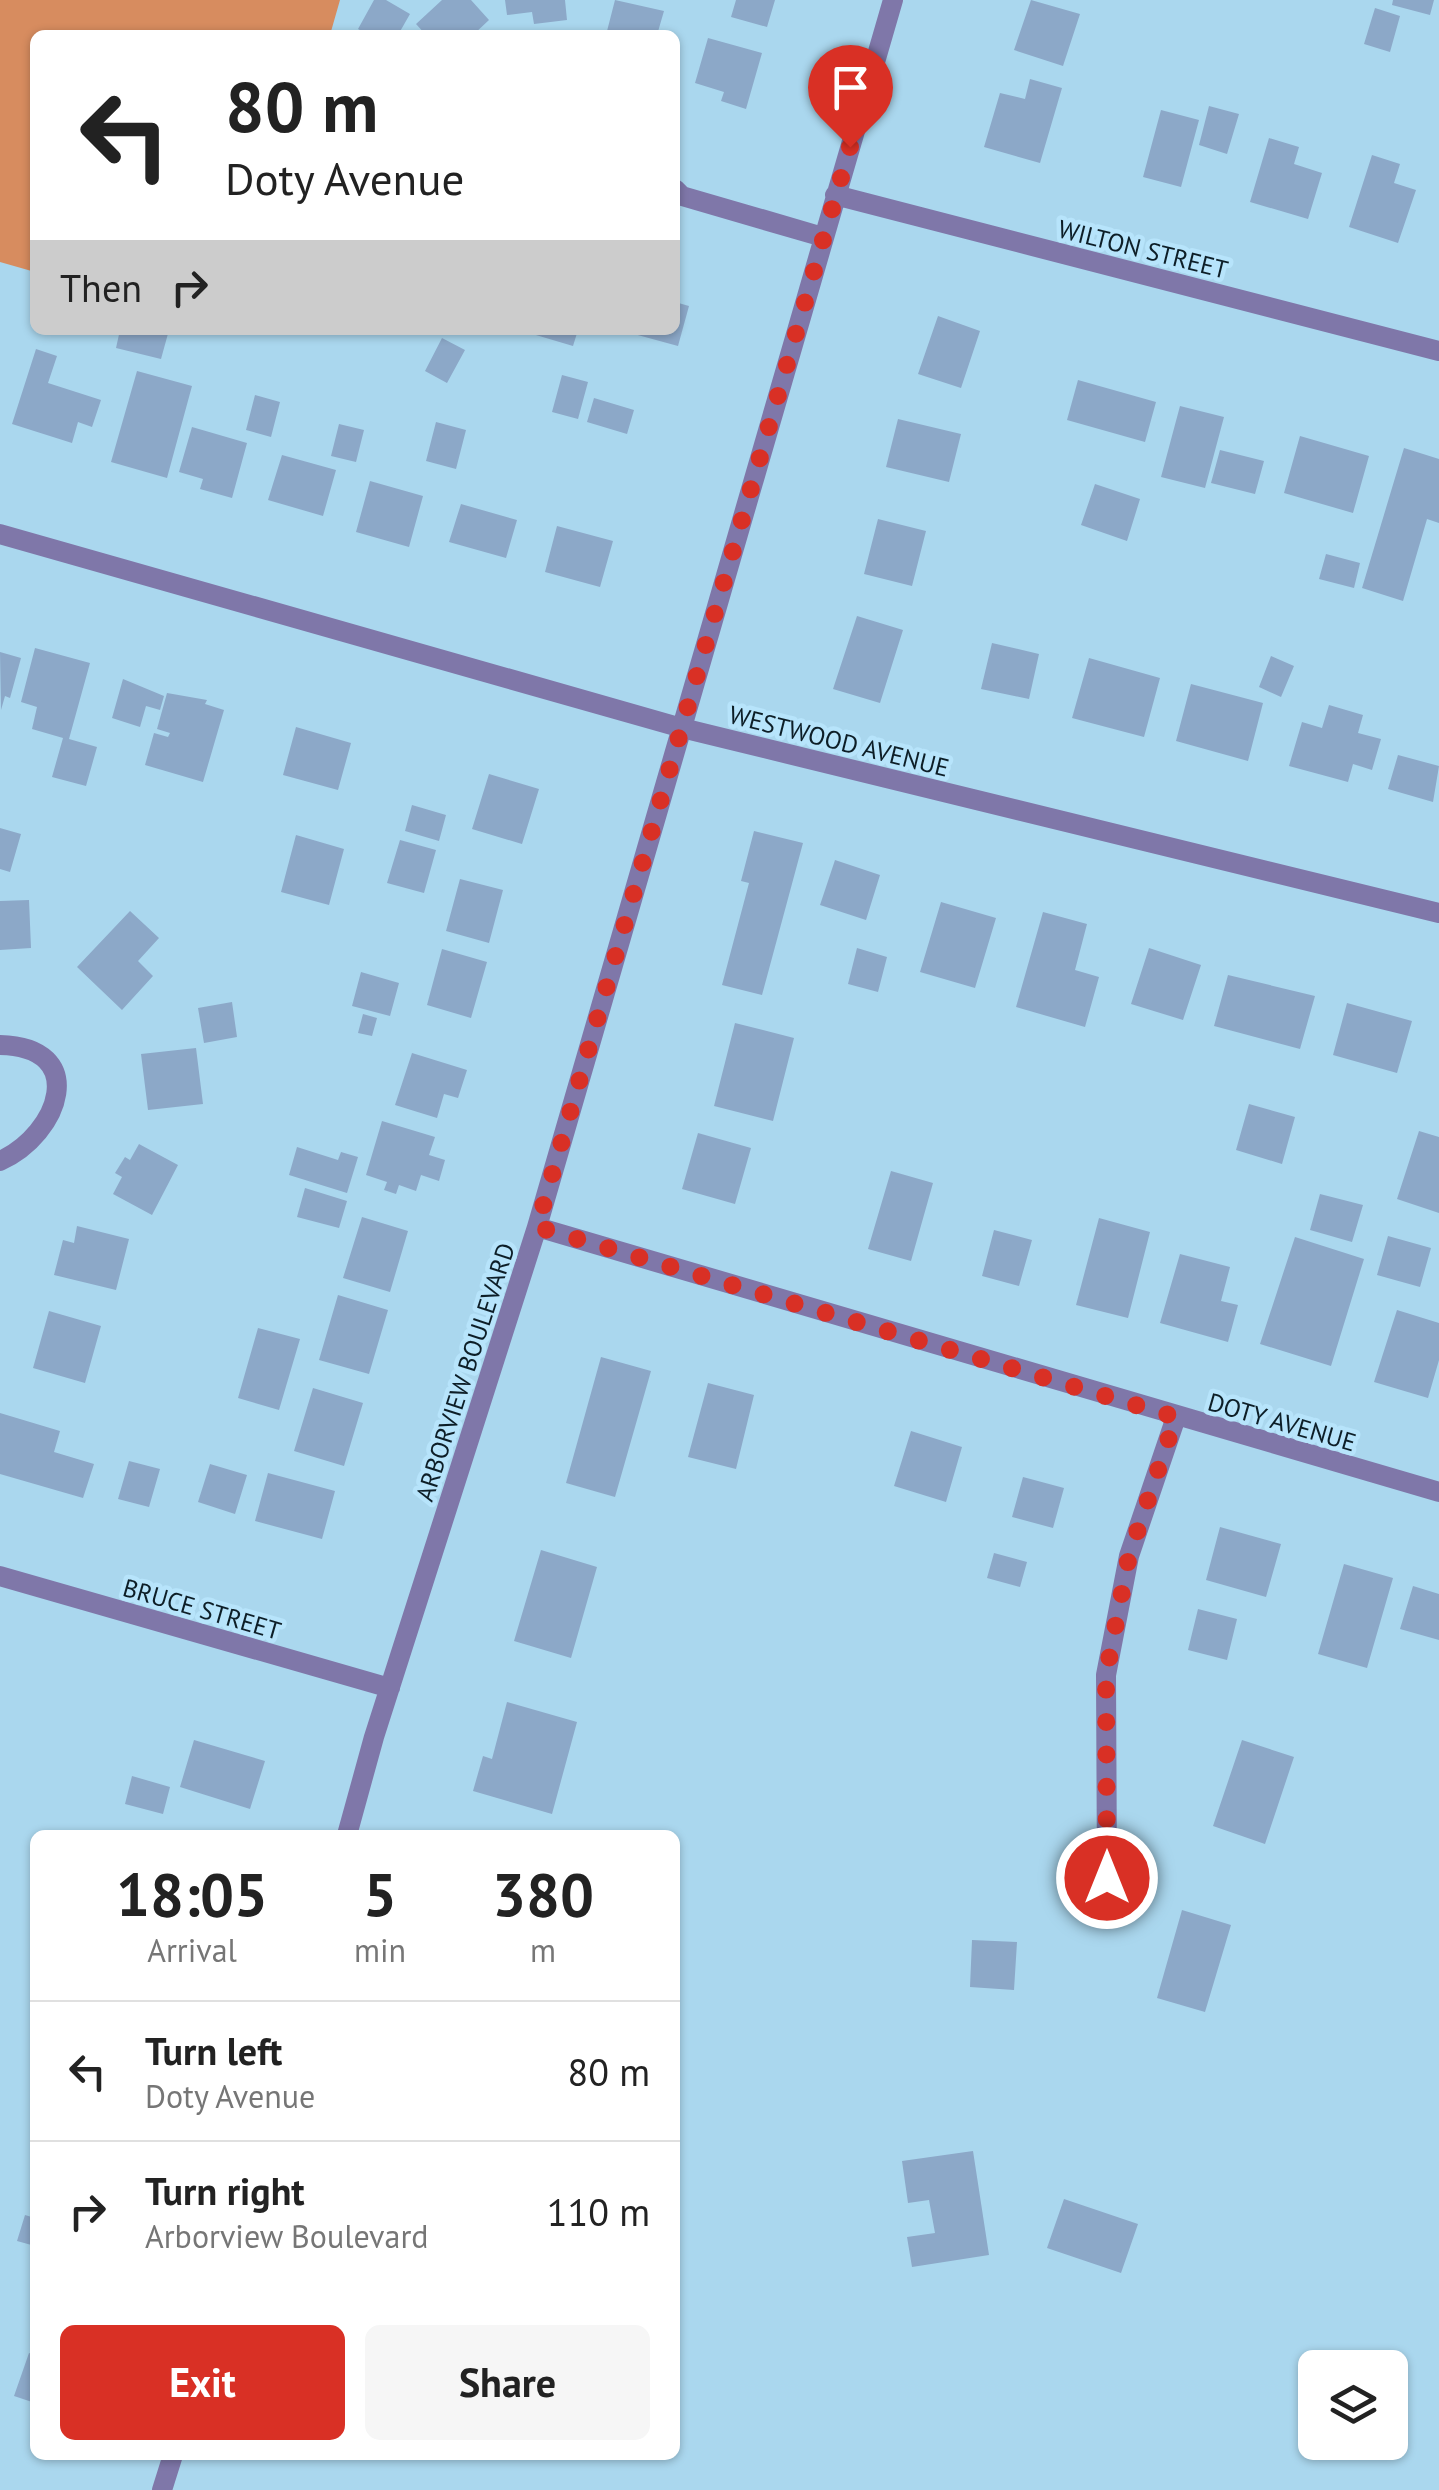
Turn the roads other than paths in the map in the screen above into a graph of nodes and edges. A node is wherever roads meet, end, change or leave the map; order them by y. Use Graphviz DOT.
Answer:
graph roads {
  1 [pos="893,0"];
  2 [pos="680,195"];
  3 [pos="835,195"];
  4 [pos="823,237"];
  5 [pos="1439,352"];
  6 [pos="0,534"];
  7 [pos="682,728"];
  8 [pos="1439,913"];
  9 [pos="0,1045"];
  10 [pos="0,1160"];
  11 [pos="537,1227"];
  12 [pos="1176,1417"];
  13 [pos="1439,1492"];
  14 [pos="0,1576"];
  15 [pos="390,1688"];
  16 [pos="348,1830"];
  17 [pos="1107,1878"];
  1 -- 3 [label="street, ARBORVIEW BOULEVARD"];
  2 -- 4 [label="street"];
  3 -- 4 [label="street, ARBORVIEW BOULEVARD"];
  3 -- 5 [label="street, WILTON STREET"];
  4 -- 7 [label="street, ARBORVIEW BOULEVARD"];
  6 -- 7 [label="street, WESTWOOD AVENUE"];
  7 -- 8 [label="street, WESTWOOD AVENUE"];
  7 -- 11 [label="street, ARBORVIEW BOULEVARD"];
  9 -- 10 [label="street"];
  11 -- 12 [label="street, DOTY AVENUE"];
  11 -- 15 [label="street, ARBORVIEW BOULEVARD"];
  12 -- 13 [label="street, DOTY AVENUE"];
  12 -- 17 [label="street"];
  14 -- 15 [label="street, BRUCE STREET"];
  15 -- 16 [label="street, ARBORVIEW BOULEVARD"];
}
